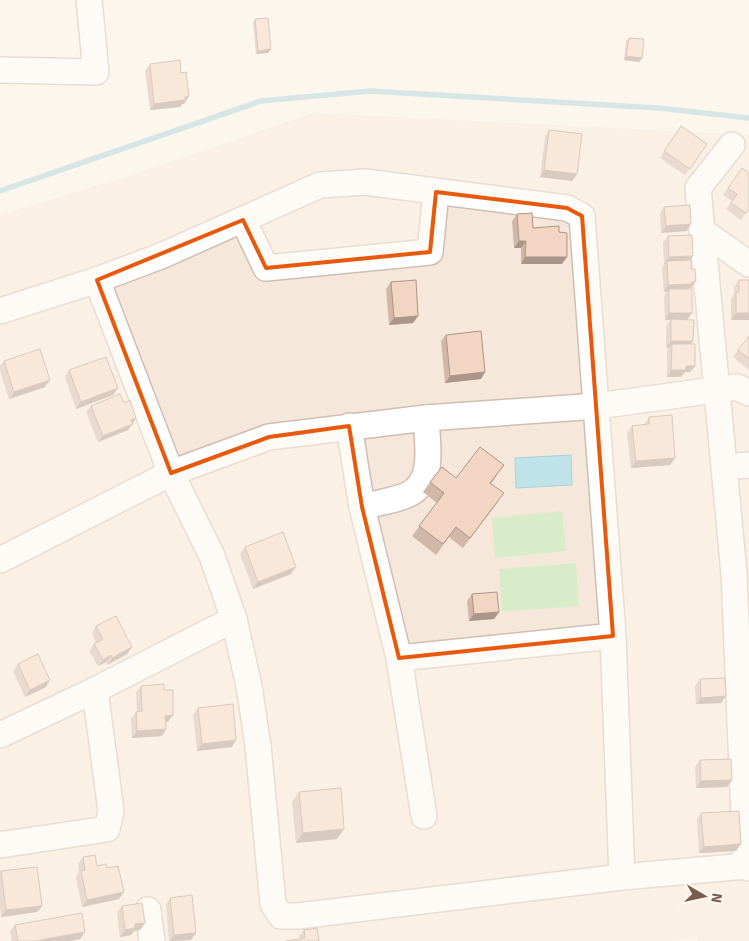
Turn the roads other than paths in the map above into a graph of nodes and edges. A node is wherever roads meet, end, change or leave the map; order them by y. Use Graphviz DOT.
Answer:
graph roads {
  1 [pos="89,0"];
  2 [pos="0,70"];
  3 [pos="732,145"];
  4 [pos="436,192"];
  5 [pos="243,220"];
  6 [pos="702,231"];
  7 [pos="749,264"];
  8 [pos="97,280"];
  9 [pos="0,310"];
  10 [pos="718,389"];
  11 [pos="749,393"];
  12 [pos="597,406"];
  13 [pos="426,418"];
  14 [pos="349,426"];
  15 [pos="749,465"];
  16 [pos="724,467"];
  17 [pos="171,473"];
  18 [pos="362,507"];
  19 [pos="0,560"];
  20 [pos="742,574"];
  21 [pos="234,619"];
  22 [pos="613,636"];
  23 [pos="399,658"];
  24 [pos="95,690"];
  25 [pos="0,735"];
  26 [pos="424,816"];
  27 [pos="0,845"];
  28 [pos="748,867"];
  29 [pos="622,877"];
  30 [pos="148,910"];
  31 [pos="152,941"];
  1 -- 2 [label="street"];
  3 -- 6 [label="street"];
  4 -- 5 [label="street"];
  4 -- 5 [label="street"];
  4 -- 12 [label="street"];
  5 -- 8 [label="street"];
  6 -- 7 [label="street"];
  6 -- 10 [label="street"];
  8 -- 9 [label="street"];
  8 -- 17 [label="street"];
  10 -- 11 [label="street"];
  10 -- 12 [label="street"];
  10 -- 16 [label="street"];
  12 -- 13 [label="street"];
  12 -- 22 [label="street"];
  13 -- 14 [label="street"];
  13 -- 18 [label="street"];
  14 -- 17 [label="street"];
  14 -- 18 [label="street"];
  15 -- 16 [label="street"];
  16 -- 20 [label="street"];
  17 -- 19 [label="street"];
  17 -- 21 [label="street"];
  18 -- 23 [label="street"];
  20 -- 28 [label="street"];
  21 -- 24 [label="street"];
  21 -- 29 [label="street"];
  22 -- 23 [label="street"];
  22 -- 29 [label="street"];
  23 -- 26 [label="street"];
  24 -- 25 [label="street"];
  24 -- 27 [label="street"];
  28 -- 29 [label="street"];
  30 -- 31 [label="street"];
}
